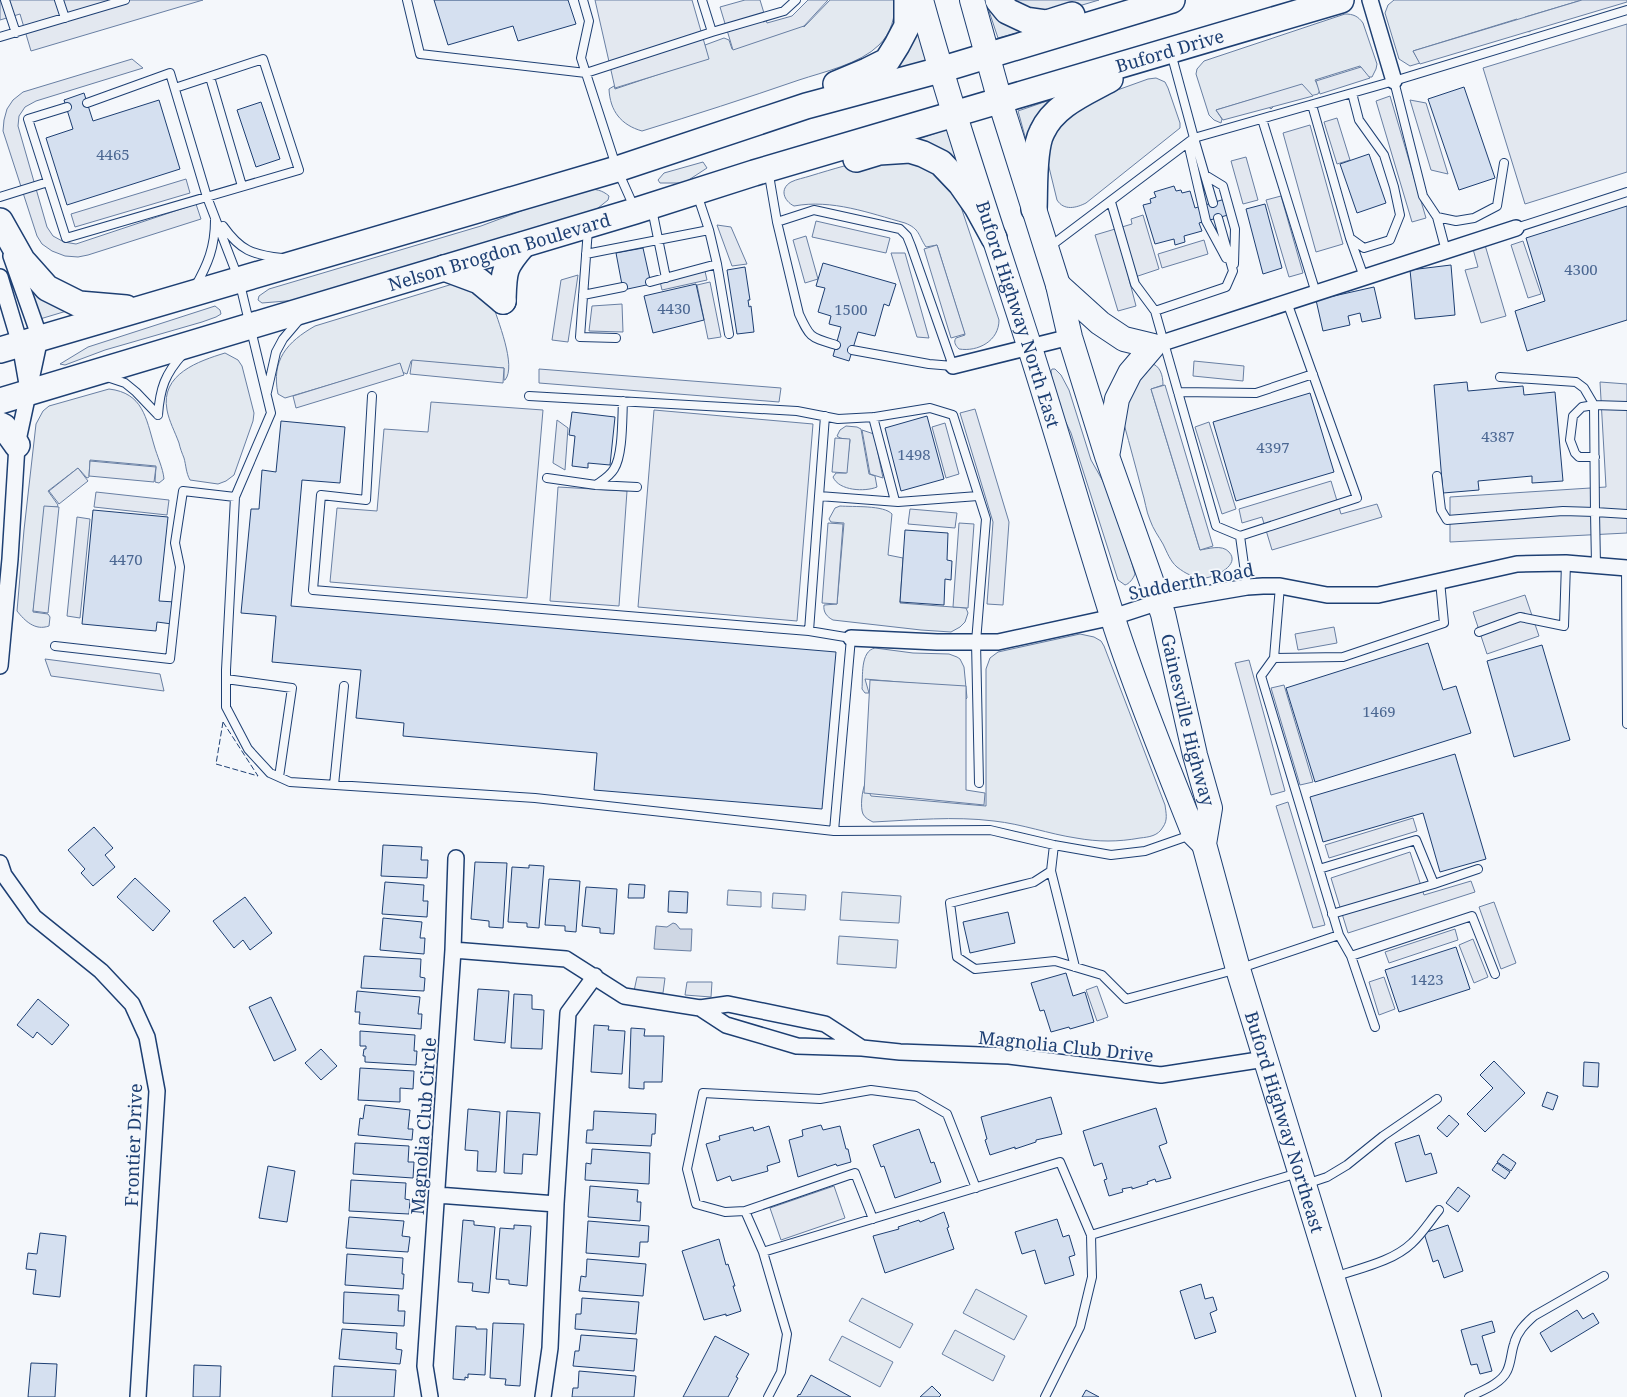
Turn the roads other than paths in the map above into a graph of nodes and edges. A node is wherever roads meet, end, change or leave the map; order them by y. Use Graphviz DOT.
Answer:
graph roads {
  1 [pos="4,0"];
  2 [pos="59,0"];
  3 [pos="125,0"];
  4 [pos="406,0"];
  5 [pos="583,0"];
  6 [pos="702,0"];
  7 [pos="796,0"];
  8 [pos="907,0"];
  9 [pos="921,0"];
  10 [pos="972,0"];
  11 [pos="998,0"];
  12 [pos="1172,0"];
  13 [pos="1341,0"];
  14 [pos="1370,0"];
  15 [pos="112,2"];
  16 [pos="1124,5"];
  17 [pos="1627,10"];
  18 [pos="65,18"];
  19 [pos="16,32"];
  20 [pos="712,32"];
  21 [pos="0,37"];
  22 [pos="1170,51"];
  23 [pos="986,55"];
  24 [pos="940,70"];
  25 [pos="586,73"];
  26 [pos="210,77"];
  27 [pos="1394,81"];
  28 [pos="175,88"];
  29 [pos="1352,93"];
  30 [pos="1000,101"];
  31 [pos="87,103"];
  32 [pos="1312,105"];
  33 [pos="806,106"];
  34 [pos="67,107"];
  35 [pos="954,114"];
  36 [pos="1262,119"];
  37 [pos="1191,141"];
  38 [pos="1504,163"];
  39 [pos="617,169"];
  40 [pos="1205,175"];
  41 [pos="762,177"];
  42 [pos="48,182"];
  43 [pos="242,186"];
  44 [pos="696,192"];
  45 [pos="1627,192"];
  46 [pos="207,196"];
  47 [pos="0,197"];
  48 [pos="1111,202"];
  49 [pos="1213,203"];
  50 [pos="643,208"];
  51 [pos="1034,208"];
  52 [pos="215,216"];
  53 [pos="1436,217"];
  54 [pos="1218,218"];
  55 [pos="0,221"];
  56 [pos="777,222"];
  57 [pos="0,225"];
  58 [pos="589,225"];
  59 [pos="1516,228"];
  60 [pos="709,230"];
  61 [pos="994,238"];
  62 [pos="1350,238"];
  63 [pos="659,240"];
  64 [pos="523,245"];
  65 [pos="1047,249"];
  66 [pos="1446,251"];
  67 [pos="586,254"];
  68 [pos="306,260"];
  69 [pos="717,264"];
  70 [pos="444,268"];
  71 [pos="1233,271"];
  72 [pos="0,277"];
  73 [pos="1364,277"];
  74 [pos="666,278"];
  75 [pos="239,280"];
  76 [pos="650,282"];
  77 [pos="1058,286"];
  78 [pos="623,287"];
  79 [pos="1316,293"];
  80 [pos="190,294"];
  81 [pos="583,295"];
  82 [pos="1287,302"];
  83 [pos="308,309"];
  84 [pos="138,310"];
  85 [pos="1155,311"];
  86 [pos="251,327"];
  87 [pos="729,334"];
  88 [pos="1070,337"];
  89 [pos="616,338"];
  90 [pos="20,344"];
  91 [pos="1159,344"];
  92 [pos="192,345"];
  93 [pos="836,345"];
  94 [pos="1030,346"];
  95 [pos="852,350"];
  96 [pos="952,366"];
  97 [pos="95,372"];
  98 [pos="1312,374"];
  99 [pos="1500,377"];
  100 [pos="1178,392"];
  101 [pos="29,393"];
  102 [pos="266,394"];
  103 [pos="372,396"];
  104 [pos="529,396"];
  105 [pos="623,401"];
  106 [pos="0,402"];
  107 [pos="1594,405"];
  108 [pos="1627,406"];
  109 [pos="825,416"];
  110 [pos="873,417"];
  111 [pos="0,425"];
  112 [pos="17,445"];
  113 [pos="1107,456"];
  114 [pos="1595,457"];
  115 [pos="1437,476"];
  116 [pos="547,478"];
  117 [pos="596,485"];
  118 [pos="637,487"];
  119 [pos="819,496"];
  120 [pos="978,496"];
  121 [pos="235,497"];
  122 [pos="895,502"];
  123 [pos="1595,512"];
  124 [pos="1627,514"];
  125 [pos="1240,536"];
  126 [pos="5,559"];
  127 [pos="1566,563"];
  128 [pos="1596,565"];
  129 [pos="1627,568"];
  130 [pos="1440,581"];
  131 [pos="1280,586"];
  132 [pos="1247,587"];
  133 [pos="1159,602"];
  134 [pos="1114,622"];
  135 [pos="1627,627"];
  136 [pos="809,631"];
  137 [pos="1479,632"];
  138 [pos="851,638"];
  139 [pos="976,642"];
  140 [pos="55,646"];
  141 [pos="1274,658"];
  142 [pos="0,666"];
  143 [pos="226,679"];
  144 [pos="344,686"];
  145 [pos="1627,724"];
  146 [pos="280,777"];
  147 [pos="979,783"];
  148 [pos="334,785"];
  149 [pos="834,831"];
  150 [pos="1199,839"];
  151 [pos="1054,845"];
  152 [pos="456,858"];
  153 [pos="0,863"];
  154 [pos="1319,869"];
  155 [pos="1478,869"];
  156 [pos="1051,871"];
  157 [pos="1434,884"];
  158 [pos="1332,914"];
  159 [pos="1339,935"];
  160 [pos="453,950"];
  161 [pos="1351,956"];
  162 [pos="1075,967"];
  163 [pos="1238,969"];
  164 [pos="1495,974"];
  165 [pos="595,976"];
  166 [pos="700,1008"];
  167 [pos="779,1014"];
  168 [pos="1376,1027"];
  169 [pos="772,1039"];
  170 [pos="862,1048"];
  171 [pos="1265,1059"];
  172 [pos="1437,1099"];
  173 [pos="1302,1179"];
  174 [pos="976,1188"];
  175 [pos="437,1196"];
  176 [pos="556,1204"];
  177 [pos="1439,1210"];
  178 [pos="745,1211"];
  179 [pos="874,1219"];
  180 [pos="1091,1235"];
  181 [pos="763,1252"];
  182 [pos="1604,1276"];
  183 [pos="1332,1278"];
  184 [pos="138,1397"];
  185 [pos="430,1397"];
  186 [pos="543,1397"];
  187 [pos="768,1397"];
  188 [pos="1045,1397"];
  189 [pos="1368,1397"];
  190 [pos="1469,1397"];
  1 -- 19 [label="lane"];
  2 -- 18 [label="lane"];
  3 -- 15 [label="lane"];
  4 -- 25 [label="lane"];
  5 -- 25 [label="lane"];
  6 -- 20 [label="lane"];
  7 -- 20 [label="lane"];
  8 -- 33 [label="highway"];
  9 -- 24 [label="main road, Buford Highway North East"];
  10 -- 23 [label="main road"];
  11 -- 16 [label="highway"];
  12 -- 16 [label="highway"];
  13 -- 22 [label="highway, Buford Drive"];
  14 -- 27 [label="street"];
  15 -- 18 [label="lane"];
  16 -- 23 [label="highway"];
  17 -- 27 [label="lane"];
  18 -- 19 [label="lane"];
  19 -- 21 [label="lane"];
  20 -- 25 [label="lane"];
  22 -- 30 [label="highway, Buford Drive"];
  22 -- 37 [label="lane"];
  22 -- 51 [label="highway"];
  23 -- 24 [label="highway"];
  23 -- 30 [label="main road"];
  24 -- 33 [label="highway"];
  24 -- 35 [label="main road, Buford Highway North East"];
  25 -- 39 [label="lane"];
  26 -- 28 [label="lane"];
  26 -- 43 [label="lane"];
  26 -- 43 [label="lane"];
  27 -- 29 [label="lane"];
  27 -- 53 [label="lane"];
  28 -- 31 [label="lane"];
  28 -- 46 [label="lane"];
  29 -- 32 [label="lane"];
  29 -- 62 [label="lane"];
  30 -- 35 [label="highway, Nelson Brogdon Boulevard"];
  30 -- 51 [label="main road"];
  32 -- 36 [label="lane"];
  32 -- 62 [label="lane"];
  33 -- 39 [label="highway"];
  34 -- 42 [label="lane"];
  35 -- 41 [label="highway, Nelson Brogdon Boulevard"];
  35 -- 61 [label="main road, Buford Highway North East"];
  36 -- 37 [label="lane"];
  36 -- 79 [label="lane"];
  37 -- 40 [label="lane"];
  37 -- 48 [label="lane"];
  37 -- 71 [label="lane"];
  38 -- 53 [label="lane"];
  39 -- 50 [label="lane"];
  39 -- 68 [label="highway"];
  40 -- 49 [label="lane"];
  40 -- 71 [label="lane"];
  41 -- 44 [label="highway, Nelson Brogdon Boulevard"];
  41 -- 56 [label="lane"];
  41 -- 61 [label="highway"];
  42 -- 46 [label="lane"];
  42 -- 47 [label="lane"];
  43 -- 46 [label="lane"];
  44 -- 50 [label="highway, Nelson Brogdon Boulevard"];
  44 -- 60 [label="lane"];
  45 -- 59 [label="lane"];
  46 -- 52 [label="lane"];
  48 -- 65 [label="lane"];
  48 -- 85 [label="lane"];
  50 -- 58 [label="highway, Nelson Brogdon Boulevard"];
  50 -- 63 [label="lane"];
  51 -- 65 [label="main road"];
  52 -- 68 [label="lane"];
  52 -- 75 [label="lane"];
  52 -- 80 [label="lane"];
  53 -- 66 [label="lane"];
  54 -- 71 [label="lane"];
  55 -- 84 [label="highway"];
  56 -- 93 [label="lane"];
  56 -- 96 [label="lane"];
  57 -- 90 [label="street"];
  58 -- 64 [label="highway, Nelson Brogdon Boulevard"];
  58 -- 67 [label="lane"];
  59 -- 66 [label="street"];
  60 -- 63 [label="lane"];
  60 -- 69 [label="lane"];
  61 -- 94 [label="main road, Buford Highway North East"];
  62 -- 73 [label="lane"];
  63 -- 67 [label="lane"];
  63 -- 74 [label="lane"];
  64 -- 70 [label="highway, Nelson Brogdon Boulevard"];
  64 -- 70 [label="highway"];
  65 -- 77 [label="main road"];
  66 -- 73 [label="street"];
  67 -- 81 [label="lane"];
  68 -- 75 [label="highway"];
  69 -- 74 [label="lane"];
  69 -- 87 [label="lane"];
  70 -- 83 [label="highway, Nelson Brogdon Boulevard"];
  71 -- 85 [label="lane"];
  72 -- 90 [label="street"];
  73 -- 79 [label="street"];
  74 -- 76 [label="lane"];
  75 -- 80 [label="highway"];
  75 -- 86 [label="lane"];
  77 -- 88 [label="main road"];
  77 -- 91 [label="main road"];
  78 -- 81 [label="lane"];
  79 -- 82 [label="street"];
  80 -- 84 [label="highway"];
  81 -- 89 [label="lane"];
  82 -- 91 [label="street"];
  82 -- 98 [label="lane"];
  83 -- 86 [label="highway, Nelson Brogdon Boulevard"];
  83 -- 102 [label="lane"];
  84 -- 90 [label="highway"];
  85 -- 91 [label="lane"];
  86 -- 92 [label="highway, Nelson Brogdon Boulevard"];
  86 -- 102 [label="lane"];
  88 -- 94 [label="street"];
  88 -- 113 [label="main road"];
  90 -- 101 [label="street"];
  90 -- 101 [label="street"];
  91 -- 100 [label="lane"];
  91 -- 113 [label="main road"];
  92 -- 97 [label="highway, Nelson Brogdon Boulevard"];
  92 -- 97 [label="lane"];
  94 -- 96 [label="street"];
  94 -- 134 [label="main road, Buford Highway North East"];
  95 -- 96 [label="lane"];
  97 -- 101 [label="highway, Nelson Brogdon Boulevard"];
  98 -- 100 [label="lane"];
  98 -- 125 [label="lane"];
  99 -- 107 [label="lane"];
  100 -- 125 [label="lane"];
  101 -- 106 [label="highway, Nelson Brogdon Boulevard"];
  101 -- 112 [label="street"];
  102 -- 121 [label="lane"];
  103 -- 136 [label="lane"];
  104 -- 105 [label="lane"];
  105 -- 109 [label="lane"];
  105 -- 117 [label="lane"];
  107 -- 108 [label="lane"];
  107 -- 114 [label="lane"];
  107 -- 114 [label="lane"];
  109 -- 110 [label="lane"];
  109 -- 119 [label="lane"];
  110 -- 120 [label="lane"];
  110 -- 122 [label="lane"];
  111 -- 112 [label="highway"];
  112 -- 126 [label="street"];
  113 -- 133 [label="main road"];
  114 -- 123 [label="lane"];
  115 -- 123 [label="lane"];
  116 -- 117 [label="lane"];
  117 -- 118 [label="lane"];
  119 -- 122 [label="lane"];
  119 -- 136 [label="lane"];
  120 -- 122 [label="lane"];
  120 -- 139 [label="lane"];
  121 -- 140 [label="lane"];
  121 -- 143 [label="lane"];
  123 -- 124 [label="lane"];
  123 -- 128 [label="lane"];
  125 -- 132 [label="lane"];
  126 -- 142 [label="street"];
  127 -- 128 [label="street, Sudderth Road"];
  127 -- 130 [label="street, Sudderth Road"];
  127 -- 137 [label="lane"];
  128 -- 129 [label="street, Sudderth Road"];
  129 -- 135 [label="lane"];
  130 -- 131 [label="street, Sudderth Road"];
  130 -- 141 [label="lane"];
  131 -- 132 [label="street, Sudderth Road"];
  131 -- 141 [label="lane"];
  132 -- 133 [label="street, Sudderth Road"];
  133 -- 134 [label="street, Sudderth Road"];
  133 -- 150 [label="main road, Gainesville Highway"];
  134 -- 139 [label="street, Sudderth Road"];
  134 -- 150 [label="main road, Gainesville Highway"];
  135 -- 145 [label="lane"];
  136 -- 138 [label="lane"];
  138 -- 139 [label="street, Sudderth Road"];
  138 -- 149 [label="lane"];
  139 -- 147 [label="lane"];
  141 -- 154 [label="lane"];
  143 -- 146 [label="lane"];
  143 -- 146 [label="lane"];
  144 -- 148 [label="lane"];
  146 -- 148 [label="lane"];
  148 -- 149 [label="lane"];
  149 -- 151 [label="lane"];
  150 -- 151 [label="lane"];
  150 -- 163 [label="main road, Buford Highway Northeast"];
  151 -- 156 [label="lane"];
  152 -- 160 [label="street, Magnolia Club Circle"];
  153 -- 184 [label="street, Frontier Drive"];
  154 -- 157 [label="lane"];
  154 -- 158 [label="lane"];
  155 -- 157 [label="lane"];
  156 -- 162 [label="lane"];
  156 -- 162 [label="lane"];
  157 -- 158 [label="lane"];
  158 -- 159 [label="lane"];
  159 -- 161 [label="lane"];
  159 -- 163 [label="lane"];
  160 -- 165 [label="street, Magnolia Club Drive"];
  160 -- 175 [label="street, Magnolia Club Circle"];
  161 -- 164 [label="lane"];
  161 -- 168 [label="lane"];
  162 -- 163 [label="lane"];
  163 -- 171 [label="main road, Buford Highway Northeast"];
  165 -- 166 [label="street, Magnolia Club Drive"];
  165 -- 176 [label="street"];
  166 -- 167 [label="street, Magnolia Club Drive"];
  166 -- 169 [label="street, Magnolia Club Drive"];
  167 -- 169 [label="street"];
  167 -- 170 [label="street, Magnolia Club Drive"];
  169 -- 170 [label="street, Magnolia Club Drive"];
  170 -- 171 [label="street, Magnolia Club Drive"];
  171 -- 173 [label="main road, Buford Highway Northeast"];
  172 -- 173 [label="lane"];
  173 -- 180 [label="lane"];
  173 -- 183 [label="main road, Buford Highway Northeast"];
  174 -- 178 [label="lane"];
  174 -- 179 [label="lane"];
  174 -- 180 [label="lane"];
  175 -- 176 [label="street"];
  175 -- 185 [label="street, Magnolia Club Circle"];
  176 -- 186 [label="street"];
  177 -- 183 [label="lane"];
  178 -- 179 [label="lane"];
  178 -- 181 [label="lane"];
  179 -- 181 [label="lane"];
  180 -- 188 [label="lane"];
  181 -- 187 [label="lane"];
  182 -- 190 [label="lane"];
  183 -- 189 [label="main road, Buford Highway Northeast"];
}
